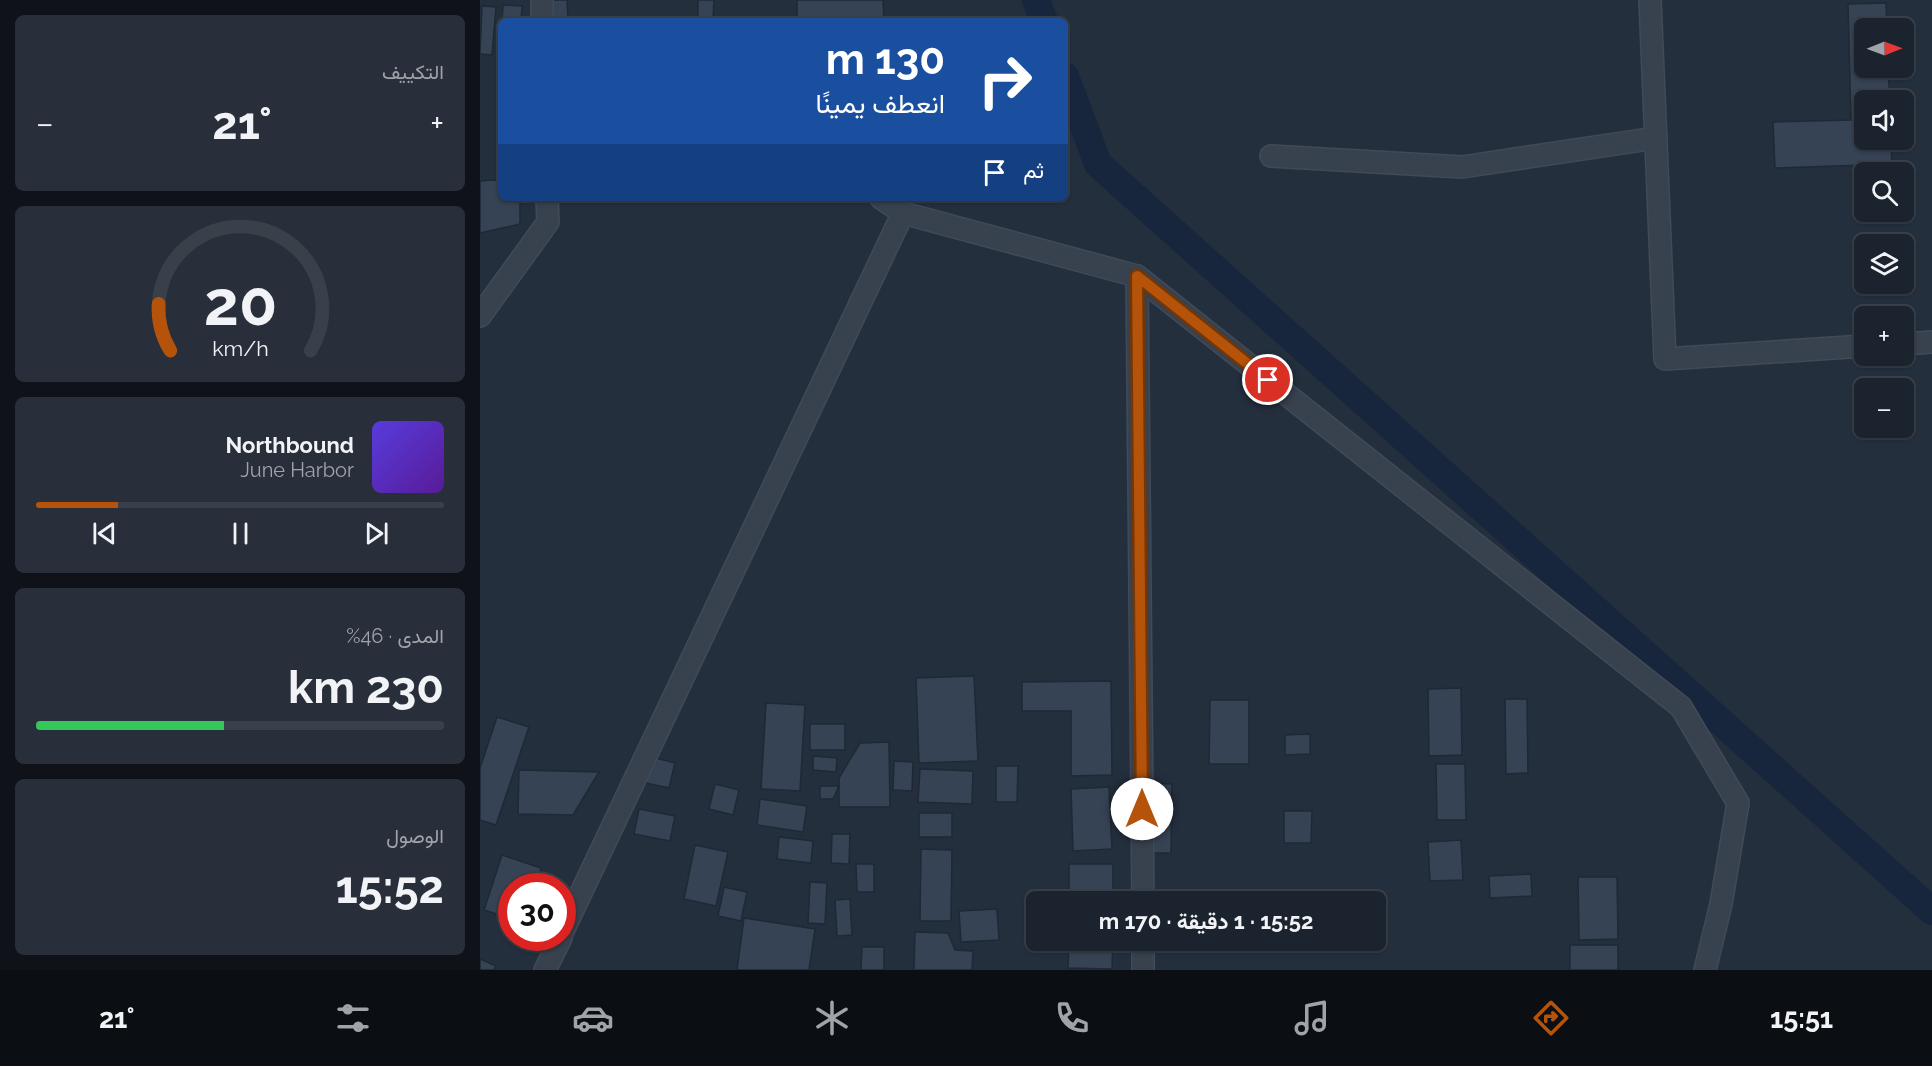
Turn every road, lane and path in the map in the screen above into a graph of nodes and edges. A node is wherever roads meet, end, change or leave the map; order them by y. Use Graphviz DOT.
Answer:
graph roads {
  1 [pos="542,0"];
  2 [pos="1650,0"];
  3 [pos="542,18"];
  4 [pos="1656,138"];
  5 [pos="1271,156"];
  6 [pos="547,201"];
  7 [pos="885,201"];
  8 [pos="903,213"];
  9 [pos="1137,276"];
  10 [pos="481,313"];
  11 [pos="1932,342"];
  12 [pos="1914,343"];
  13 [pos="1854,347"];
  14 [pos="1143,891"];
  15 [pos="576,905"];
  16 [pos="554,951"];
  17 [pos="1143,951"];
  18 [pos="545,970"];
  19 [pos="1143,970"];
  20 [pos="1705,970"];
  1 -- 3 [label="street"];
  2 -- 4 [label="street"];
  4 -- 5 [label="street"];
  4 -- 13 [label="street"];
  6 -- 10 [label="street"];
  7 -- 8 [label="street"];
  8 -- 9 [label="street"];
  8 -- 15 [label="street"];
  9 -- 14 [label="street"];
  9 -- 20 [label="street"];
  11 -- 12 [label="street"];
  16 -- 18 [label="street"];
  17 -- 19 [label="street"];
}
